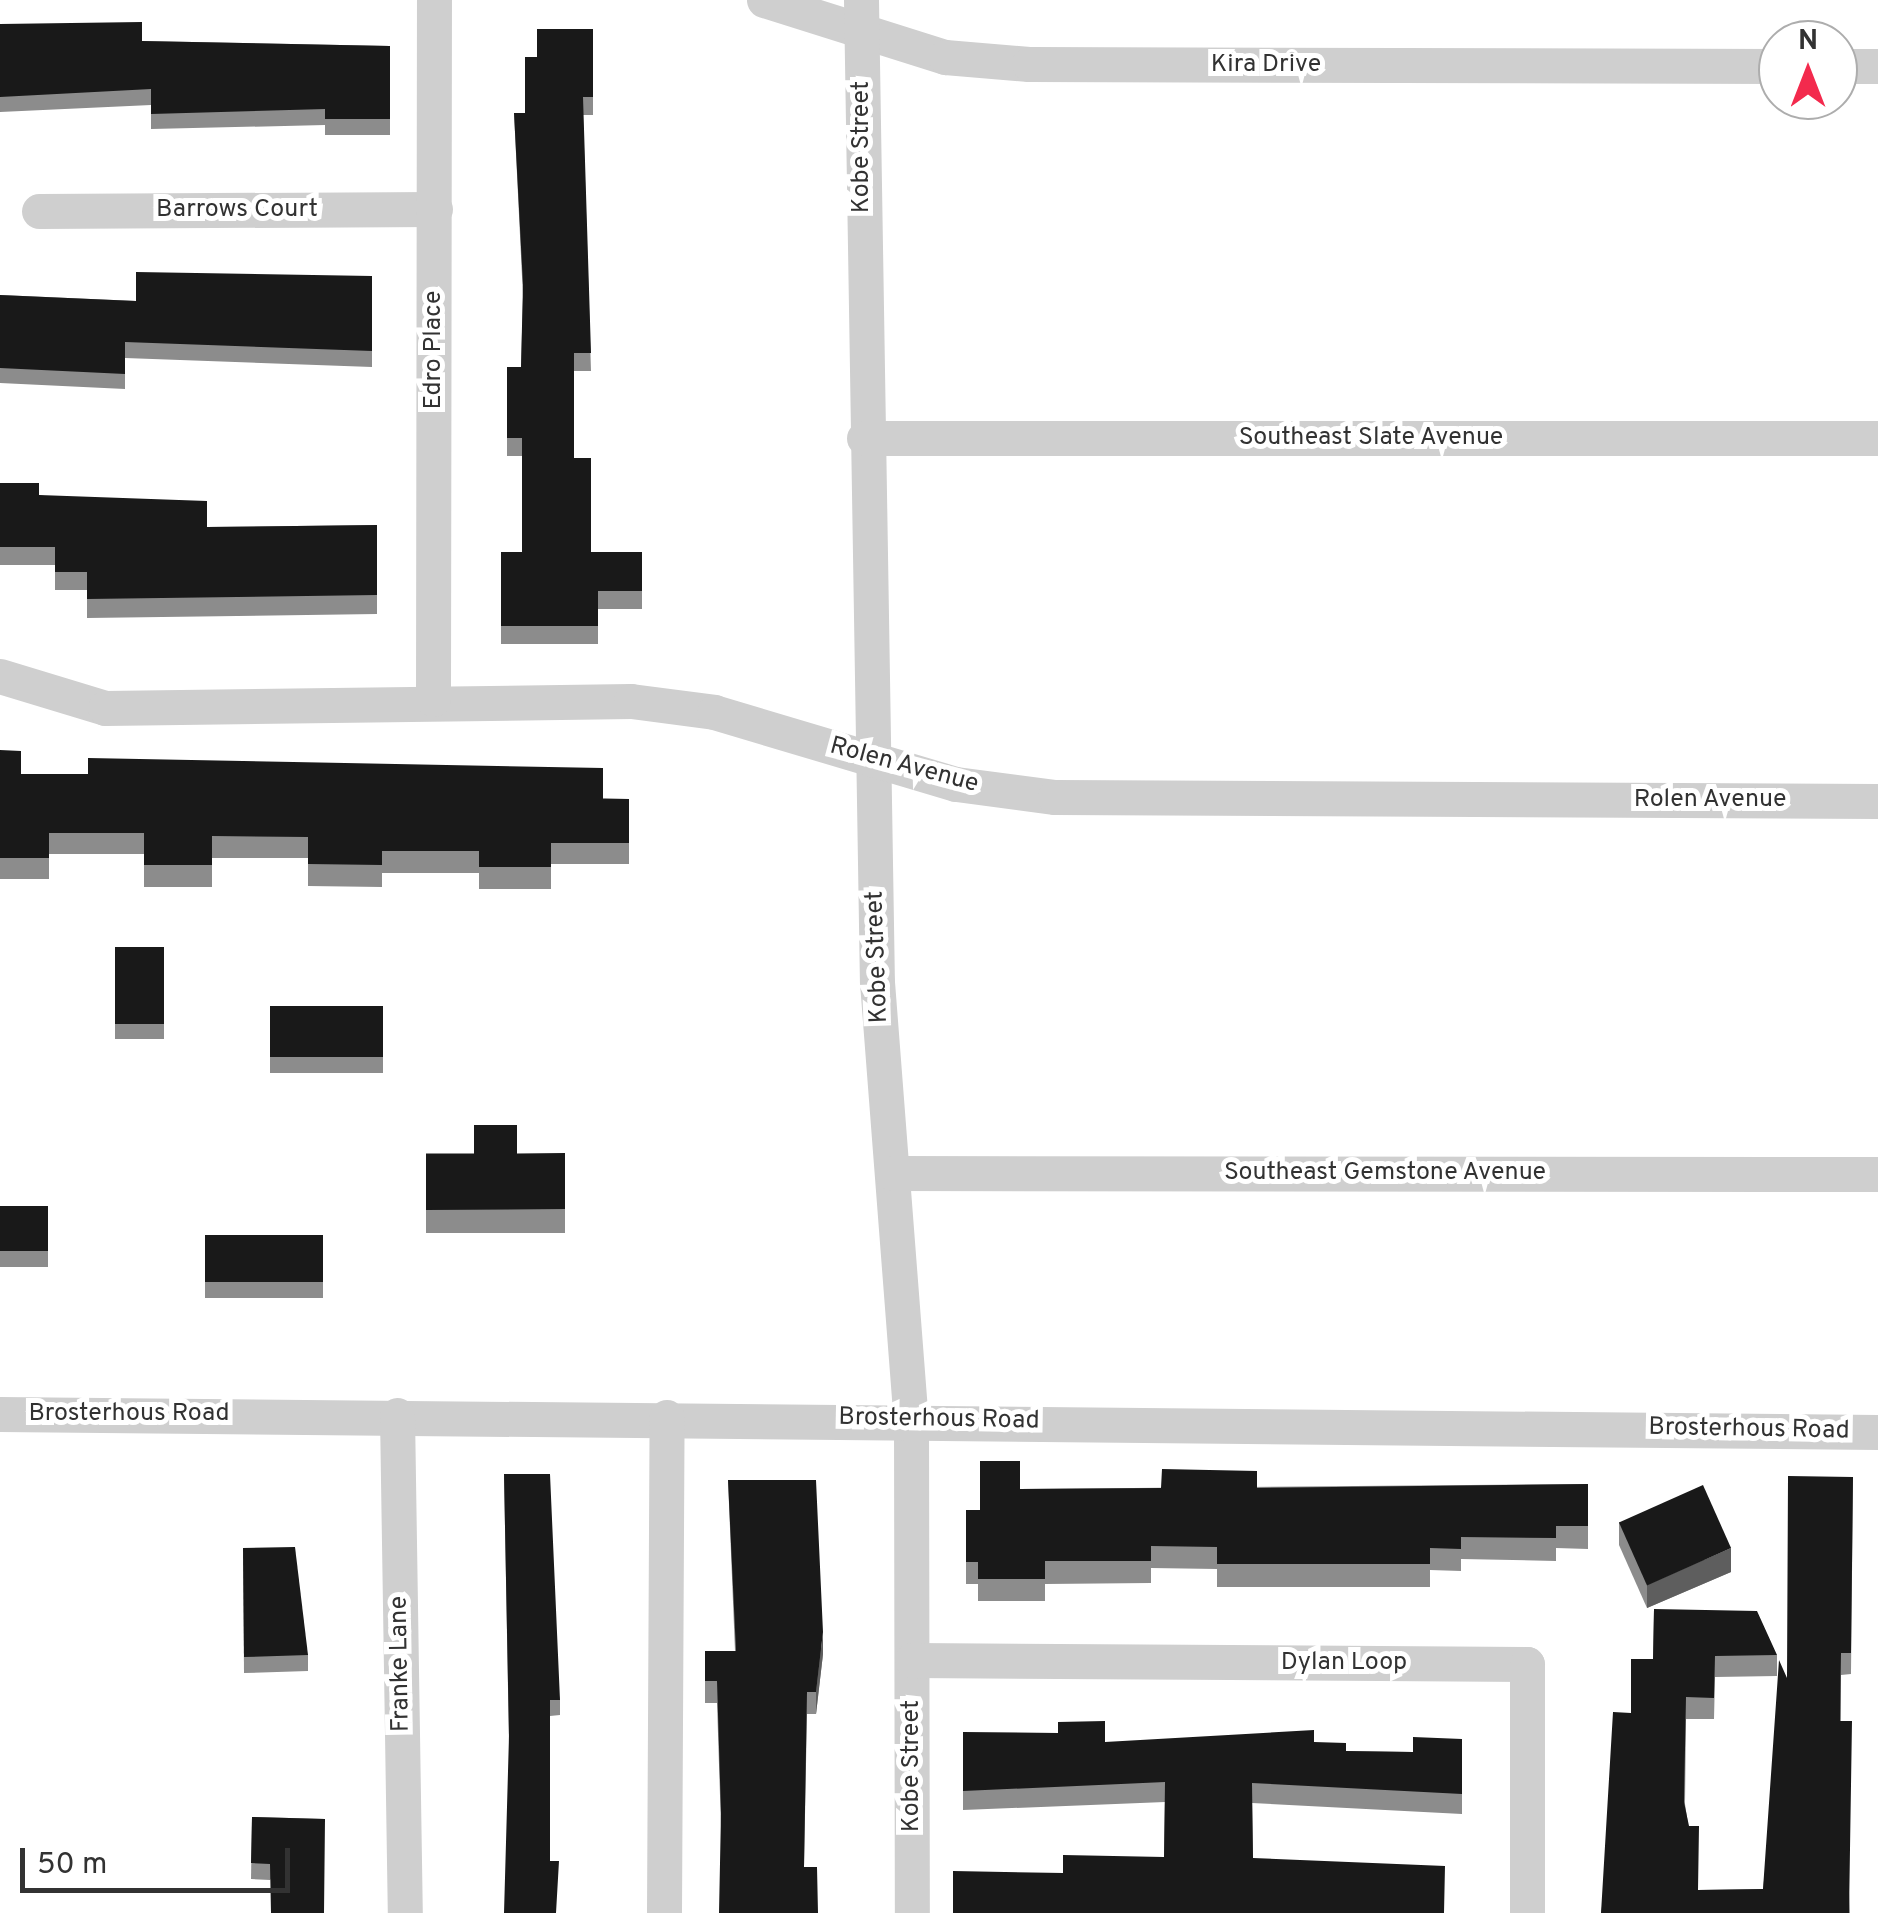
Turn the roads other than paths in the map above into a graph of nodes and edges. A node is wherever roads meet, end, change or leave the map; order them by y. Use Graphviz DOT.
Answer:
graph roads {
  1 [pos="434,0"];
  2 [pos="764,0"];
  3 [pos="861,16"];
  4 [pos="1758,66"];
  5 [pos="435,209"];
  6 [pos="39,211"];
  7 [pos="864,438"];
  8 [pos="1878,438"];
  9 [pos="0,676"];
  10 [pos="433,699"];
  11 [pos="872,760"];
  12 [pos="1878,801"];
  13 [pos="892,1173"];
  14 [pos="1878,1174"];
  15 [pos="0,1414"];
  16 [pos="397,1415"];
  17 [pos="667,1418"];
  18 [pos="911,1420"];
  19 [pos="1878,1432"];
  20 [pos="912,1660"];
  21 [pos="404,1913"];
  22 [pos="664,1913"];
  23 [pos="912,1913"];
  24 [pos="1527,1913"];
  1 -- 5 [label="street, Edro Place"];
  2 -- 3 [label="street, Kira Drive"];
  3 -- 4 [label="street, Kira Drive"];
  3 -- 7 [label="street, Kobe Street"];
  5 -- 6 [label="street, Barrows Court"];
  5 -- 10 [label="street, Edro Place"];
  7 -- 8 [label="street, Southeast Slate Avenue"];
  7 -- 11 [label="street, Kobe Street"];
  9 -- 10 [label="street, Rolen Avenue"];
  10 -- 11 [label="street, Rolen Avenue"];
  11 -- 12 [label="street, Rolen Avenue"];
  11 -- 13 [label="street, Kobe Street"];
  13 -- 14 [label="street, Southeast Gemstone Avenue"];
  13 -- 18 [label="street, Kobe Street"];
  15 -- 16 [label="street, Brosterhous Road"];
  16 -- 17 [label="street, Brosterhous Road"];
  16 -- 21 [label="street, Franke Lane"];
  17 -- 18 [label="street, Brosterhous Road"];
  17 -- 22 [label="street"];
  18 -- 19 [label="street, Brosterhous Road"];
  18 -- 20 [label="street, Kobe Street"];
  20 -- 23 [label="street, Kobe Street"];
  20 -- 24 [label="street, Dylan Loop"];
}
